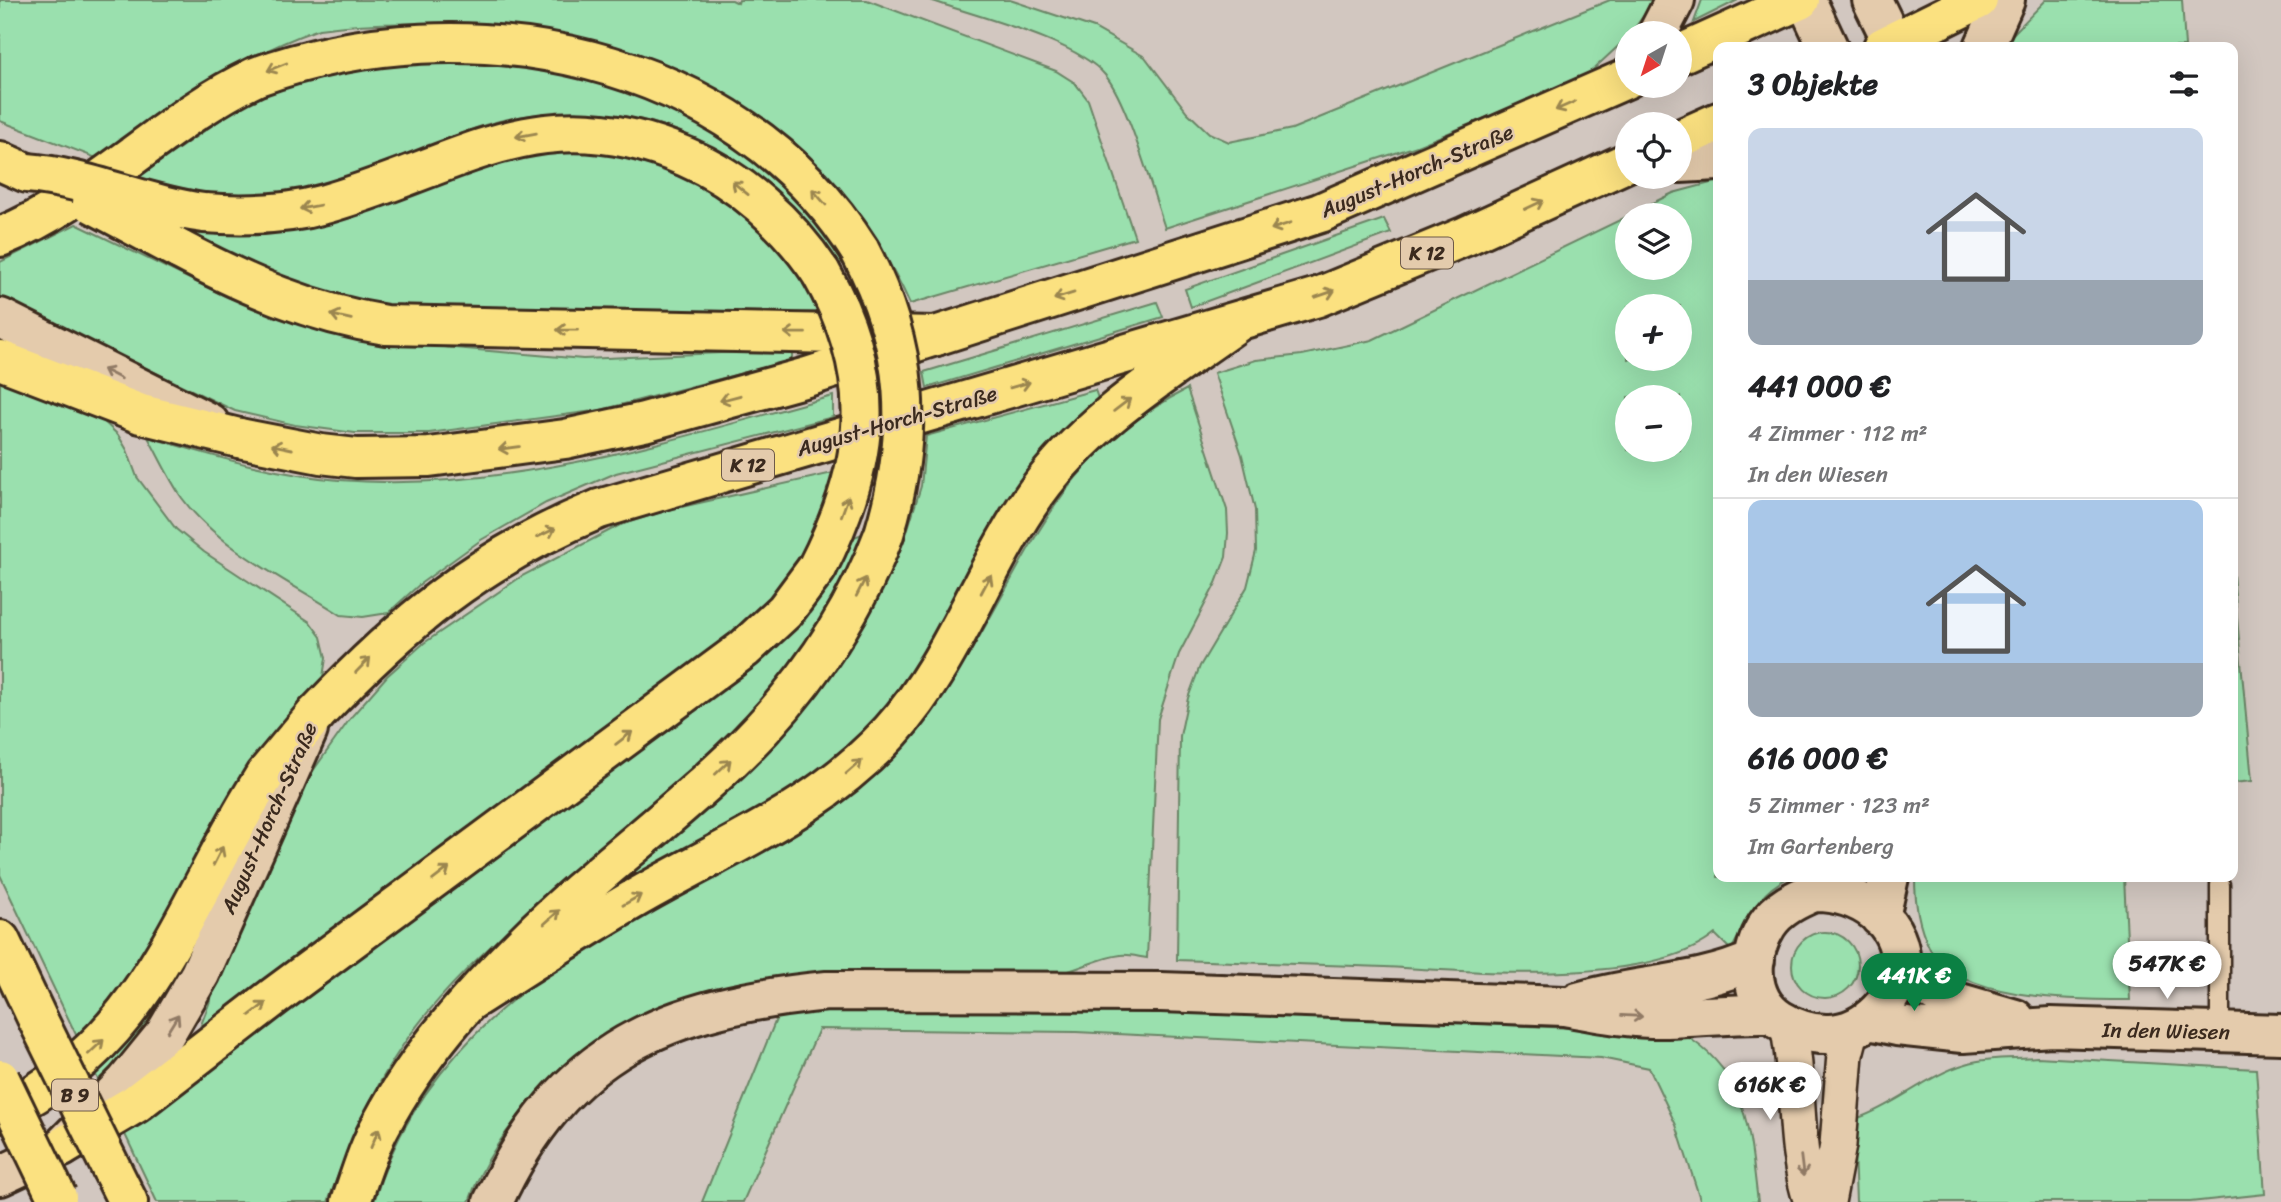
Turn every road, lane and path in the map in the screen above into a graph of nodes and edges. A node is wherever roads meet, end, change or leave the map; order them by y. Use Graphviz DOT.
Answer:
graph roads {
  1 [pos="1675,0"];
  2 [pos="1800,0"];
  3 [pos="1806,0"];
  4 [pos="1872,0"];
  5 [pos="1978,0"];
  6 [pos="2005,0"];
  7 [pos="1664,21"];
  8 [pos="1826,42"];
  9 [pos="1889,42"];
  10 [pos="1899,42"];
  11 [pos="1986,42"];
  12 [pos="1692,49"];
  13 [pos="1615,84"];
  14 [pos="1713,124"];
  15 [pos="1692,134"];
  16 [pos="1713,161"];
  17 [pos="1692,162"];
  18 [pos="14,167"];
  19 [pos="1615,170"];
  20 [pos="0,237"];
  21 [pos="0,318"];
  22 [pos="1236,323"];
  23 [pos="936,336"];
  24 [pos="0,360"];
  25 [pos="239,438"];
  26 [pos="316,714"];
  27 [pos="1888,882"];
  28 [pos="1838,884"];
  29 [pos="2220,885"];
  30 [pos="1880,917"];
  31 [pos="0,940"];
  32 [pos="1755,960"];
  33 [pos="1900,972"];
  34 [pos="470,1000"];
  35 [pos="1564,1006"];
  36 [pos="1779,1019"];
  37 [pos="1860,1025"];
  38 [pos="2051,1027"];
  39 [pos="2220,1032"];
  40 [pos="2281,1034"];
  41 [pos="0,1079"];
  42 [pos="0,1113"];
  43 [pos="62,1147"];
  44 [pos="0,1176"];
  45 [pos="120,1186"];
  46 [pos="58,1199"];
  47 [pos="351,1202"];
  48 [pos="493,1202"];
  49 [pos="1812,1202"];
  50 [pos="1827,1202"];
  1 -- 7 [label="street"];
  2 -- 12 [label="main road"];
  3 -- 8 [label="street"];
  4 -- 9 [label="street"];
  5 -- 10 [label="main road"];
  6 -- 11 [label="street"];
  13 -- 23 [label="main road, August-Horch-Straße, one-way"];
  14 -- 15 [label="main road"];
  16 -- 17 [label="street"];
  23 -- 18 [label="main road, one-way, bridge"];
  43 -- 18 [label="main road, one-way, bridge"];
  22 -- 19 [label="main road, August-Horch-Straße / K 12, one-way"];
  34 -- 20 [label="main road, one-way, bridge"];
  25 -- 21 [label="street, August-Horch-Straße, one-way"];
  26 -- 22 [label="main road, August-Horch-Straße / K 12, one-way"];
  34 -- 22 [label="main road, one-way"];
  23 -- 25 [label="main road, August-Horch-Straße, one-way"];
  24 -- 25 [label="main road"];
  42 -- 26 [label="main road, one-way"];
  43 -- 26 [label="street, August-Horch-Straße / K 12, one-way"];
  27 -- 30 [label="street"];
  28 -- 30 [label="street"];
  28 -- 32 [label="street"];
  29 -- 39 [label="lane"];
  30 -- 33 [label="street"];
  31 -- 45 [label="main road, B 9, bridge"];
  32 -- 35 [label="street"];
  32 -- 36 [label="street"];
  33 -- 37 [label="street"];
  33 -- 38 [label="street, In den Wiesen"];
  47 -- 34 [label="main road, one-way"];
  35 -- 36 [label="street, one-way"];
  35 -- 48 [label="street"];
  36 -- 37 [label="street"];
  36 -- 49 [label="street, one-way"];
  37 -- 38 [label="street, In den Wiesen"];
  37 -- 50 [label="street"];
  38 -- 39 [label="street, In den Wiesen"];
  39 -- 40 [label="street, In den Wiesen"];
  41 -- 46 [label="main road, bridge"];
  43 -- 44 [label="street, August-Horch-Straße / K 12"];
}
